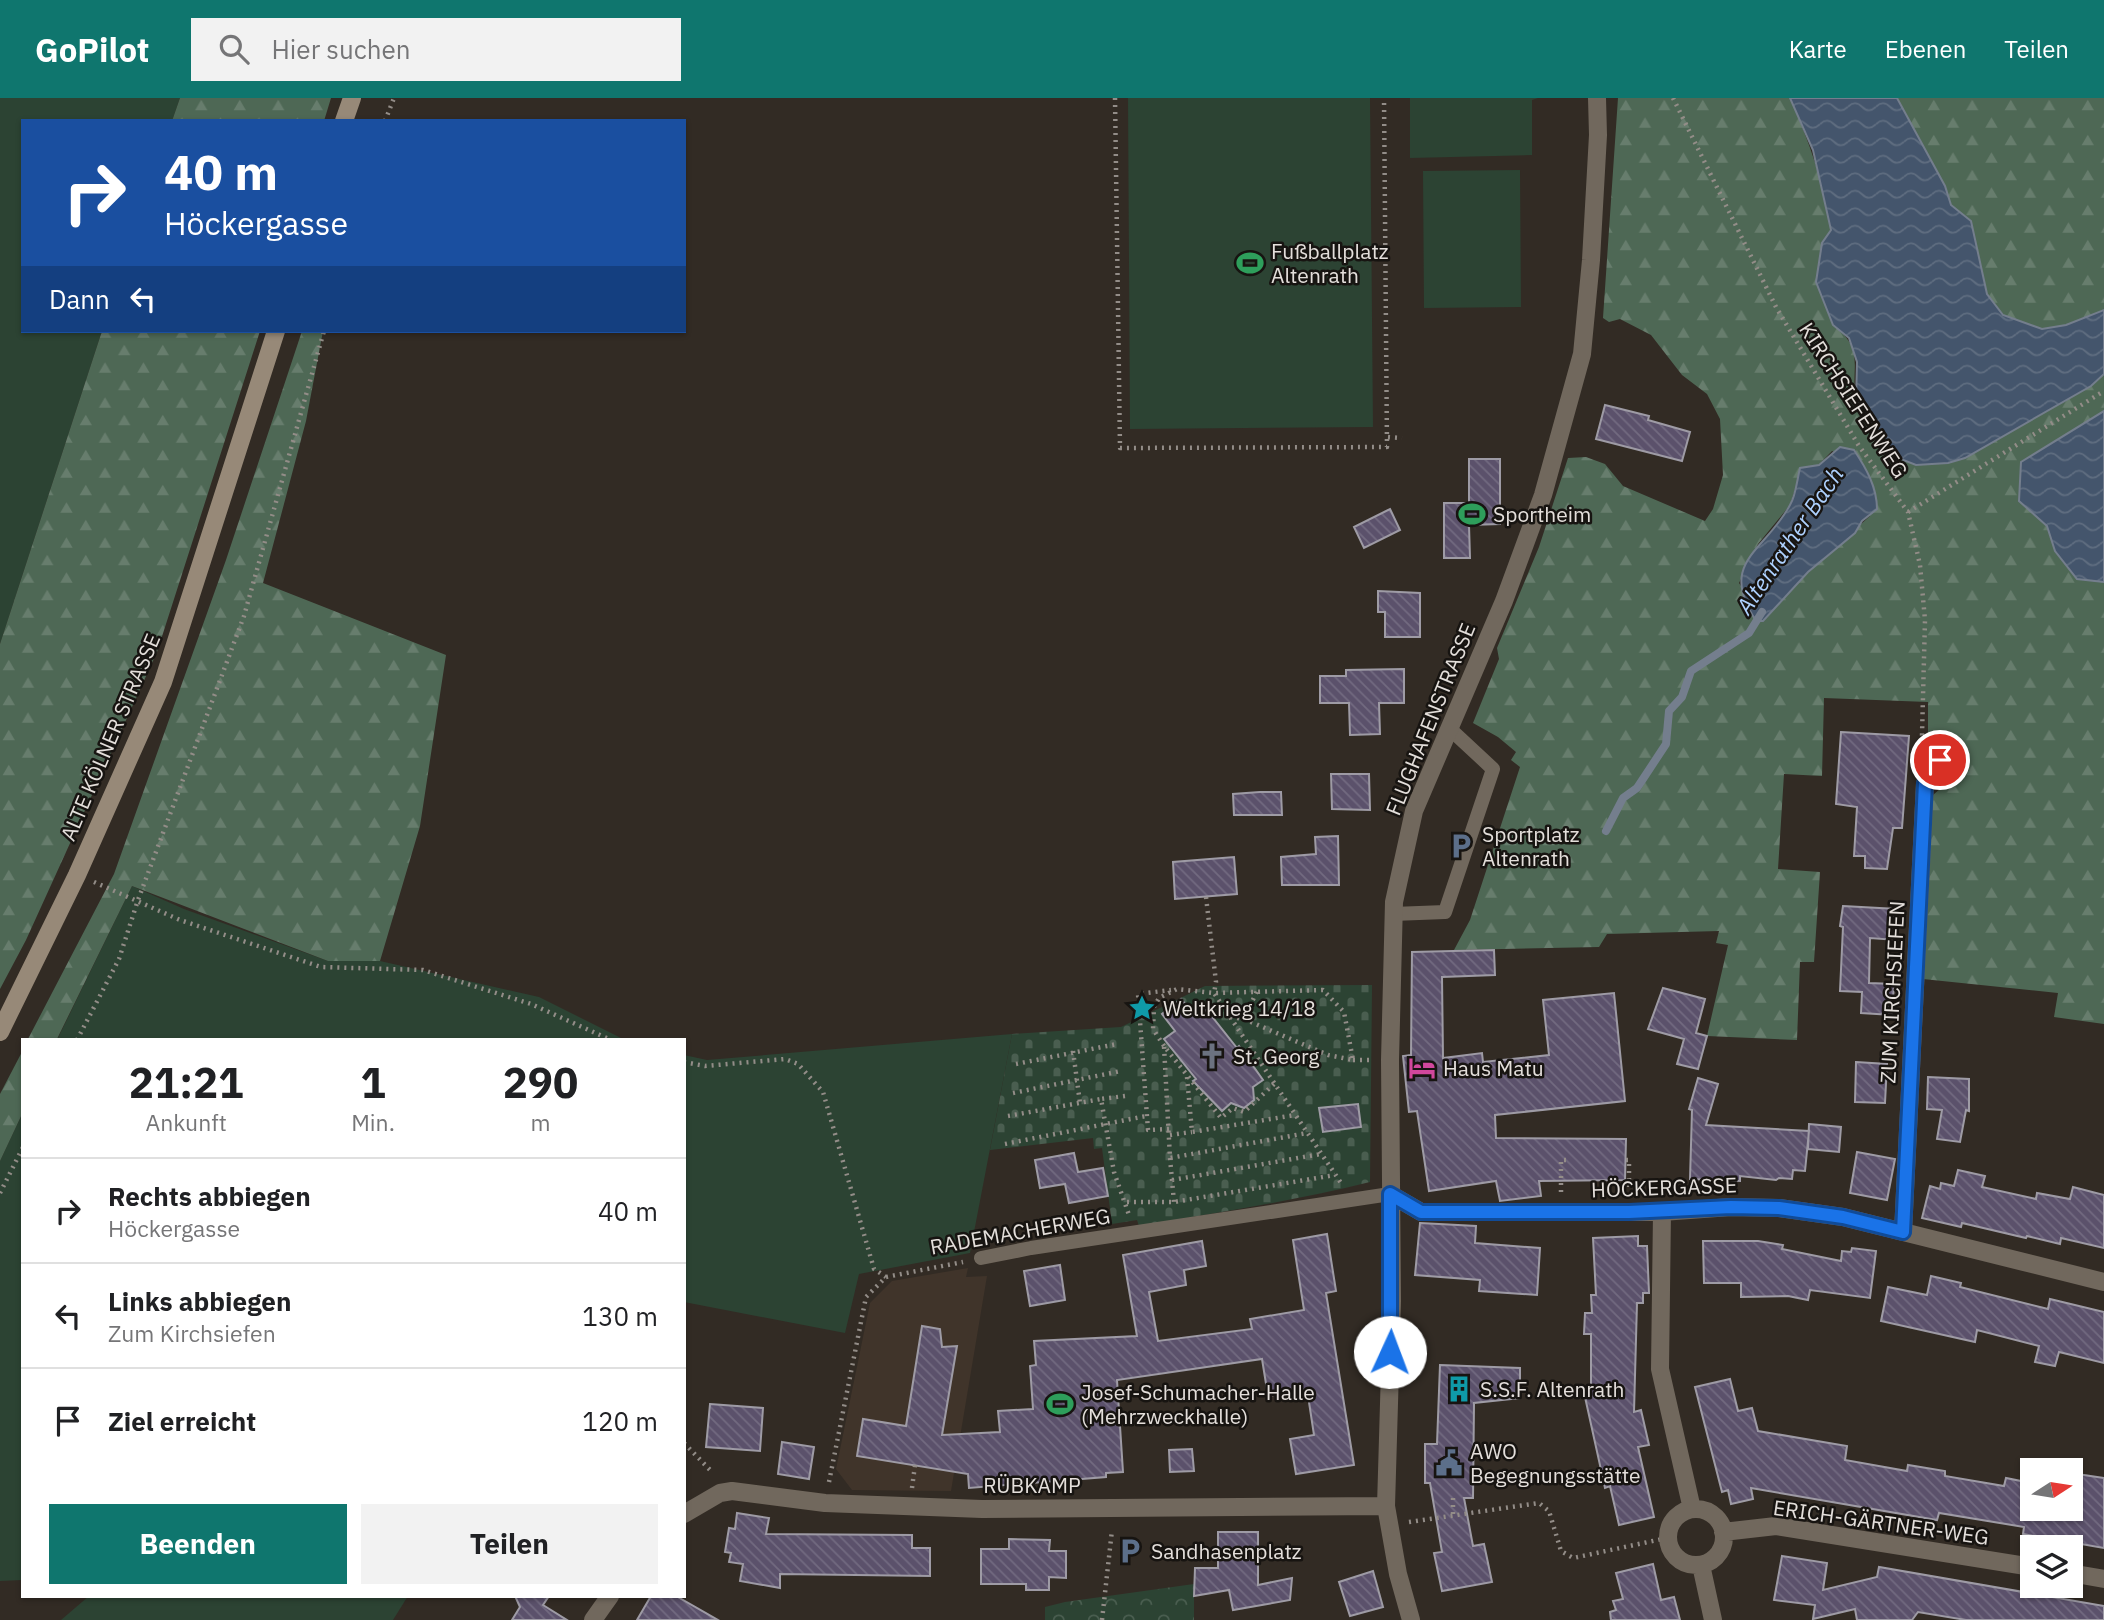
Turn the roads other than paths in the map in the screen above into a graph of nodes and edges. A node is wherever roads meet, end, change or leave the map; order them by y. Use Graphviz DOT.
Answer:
graph roads {
  1 [pos="352,98"];
  2 [pos="1597,98"];
  3 [pos="345,119"];
  4 [pos="275,333"];
  5 [pos="1450,729"];
  6 [pos="1940,760"];
  7 [pos="1393,914"];
  8 [pos="0,1032"];
  9 [pos="1390,1194"];
  10 [pos="1662,1212"];
  11 [pos="1903,1232"];
  12 [pos="981,1258"];
  13 [pos="2104,1282"];
  14 [pos="1386,1506"];
  15 [pos="1692,1509"];
  16 [pos="686,1513"];
  17 [pos="1723,1532"];
  18 [pos="1701,1565"];
  19 [pos="2020,1565"];
  20 [pos="2083,1575"];
  21 [pos="2104,1579"];
  22 [pos="609,1598"];
  23 [pos="593,1620"];
  24 [pos="1411,1620"];
  25 [pos="1713,1620"];
  1 -- 3 [label="main road"];
  2 -- 5 [label="street, FLUGHAFENSTRASSE"];
  4 -- 8 [label="main road, ALTE KÖLNER STRASSE"];
  5 -- 7 [label="street, FLUGHAFENSTRASSE"];
  5 -- 7 [label="lane"];
  6 -- 11 [label="street, ZUM KIRCHSIEFEN"];
  7 -- 9 [label="street, FLUGHAFENSTRASSE"];
  9 -- 10 [label="street, HÖCKERGASSE"];
  9 -- 12 [label="lane, RADEMACHERWEG"];
  9 -- 14 [label="street, FLUGHAFENSTRASSE"];
  10 -- 11 [label="street, HÖCKERGASSE"];
  10 -- 15 [label="street"];
  11 -- 13 [label="street, HÖCKERGASSE"];
  14 -- 16 [label="street, RÜBKAMP"];
  14 -- 24 [label="street, FLUGHAFENSTRASSE"];
  15 -- 17 [label="street"];
  15 -- 18 [label="street"];
  17 -- 18 [label="street"];
  17 -- 19 [label="street, ERICH-GÄRTNER-WEG"];
  18 -- 25 [label="street"];
  20 -- 21 [label="street"];
  22 -- 23 [label="street"];
}
